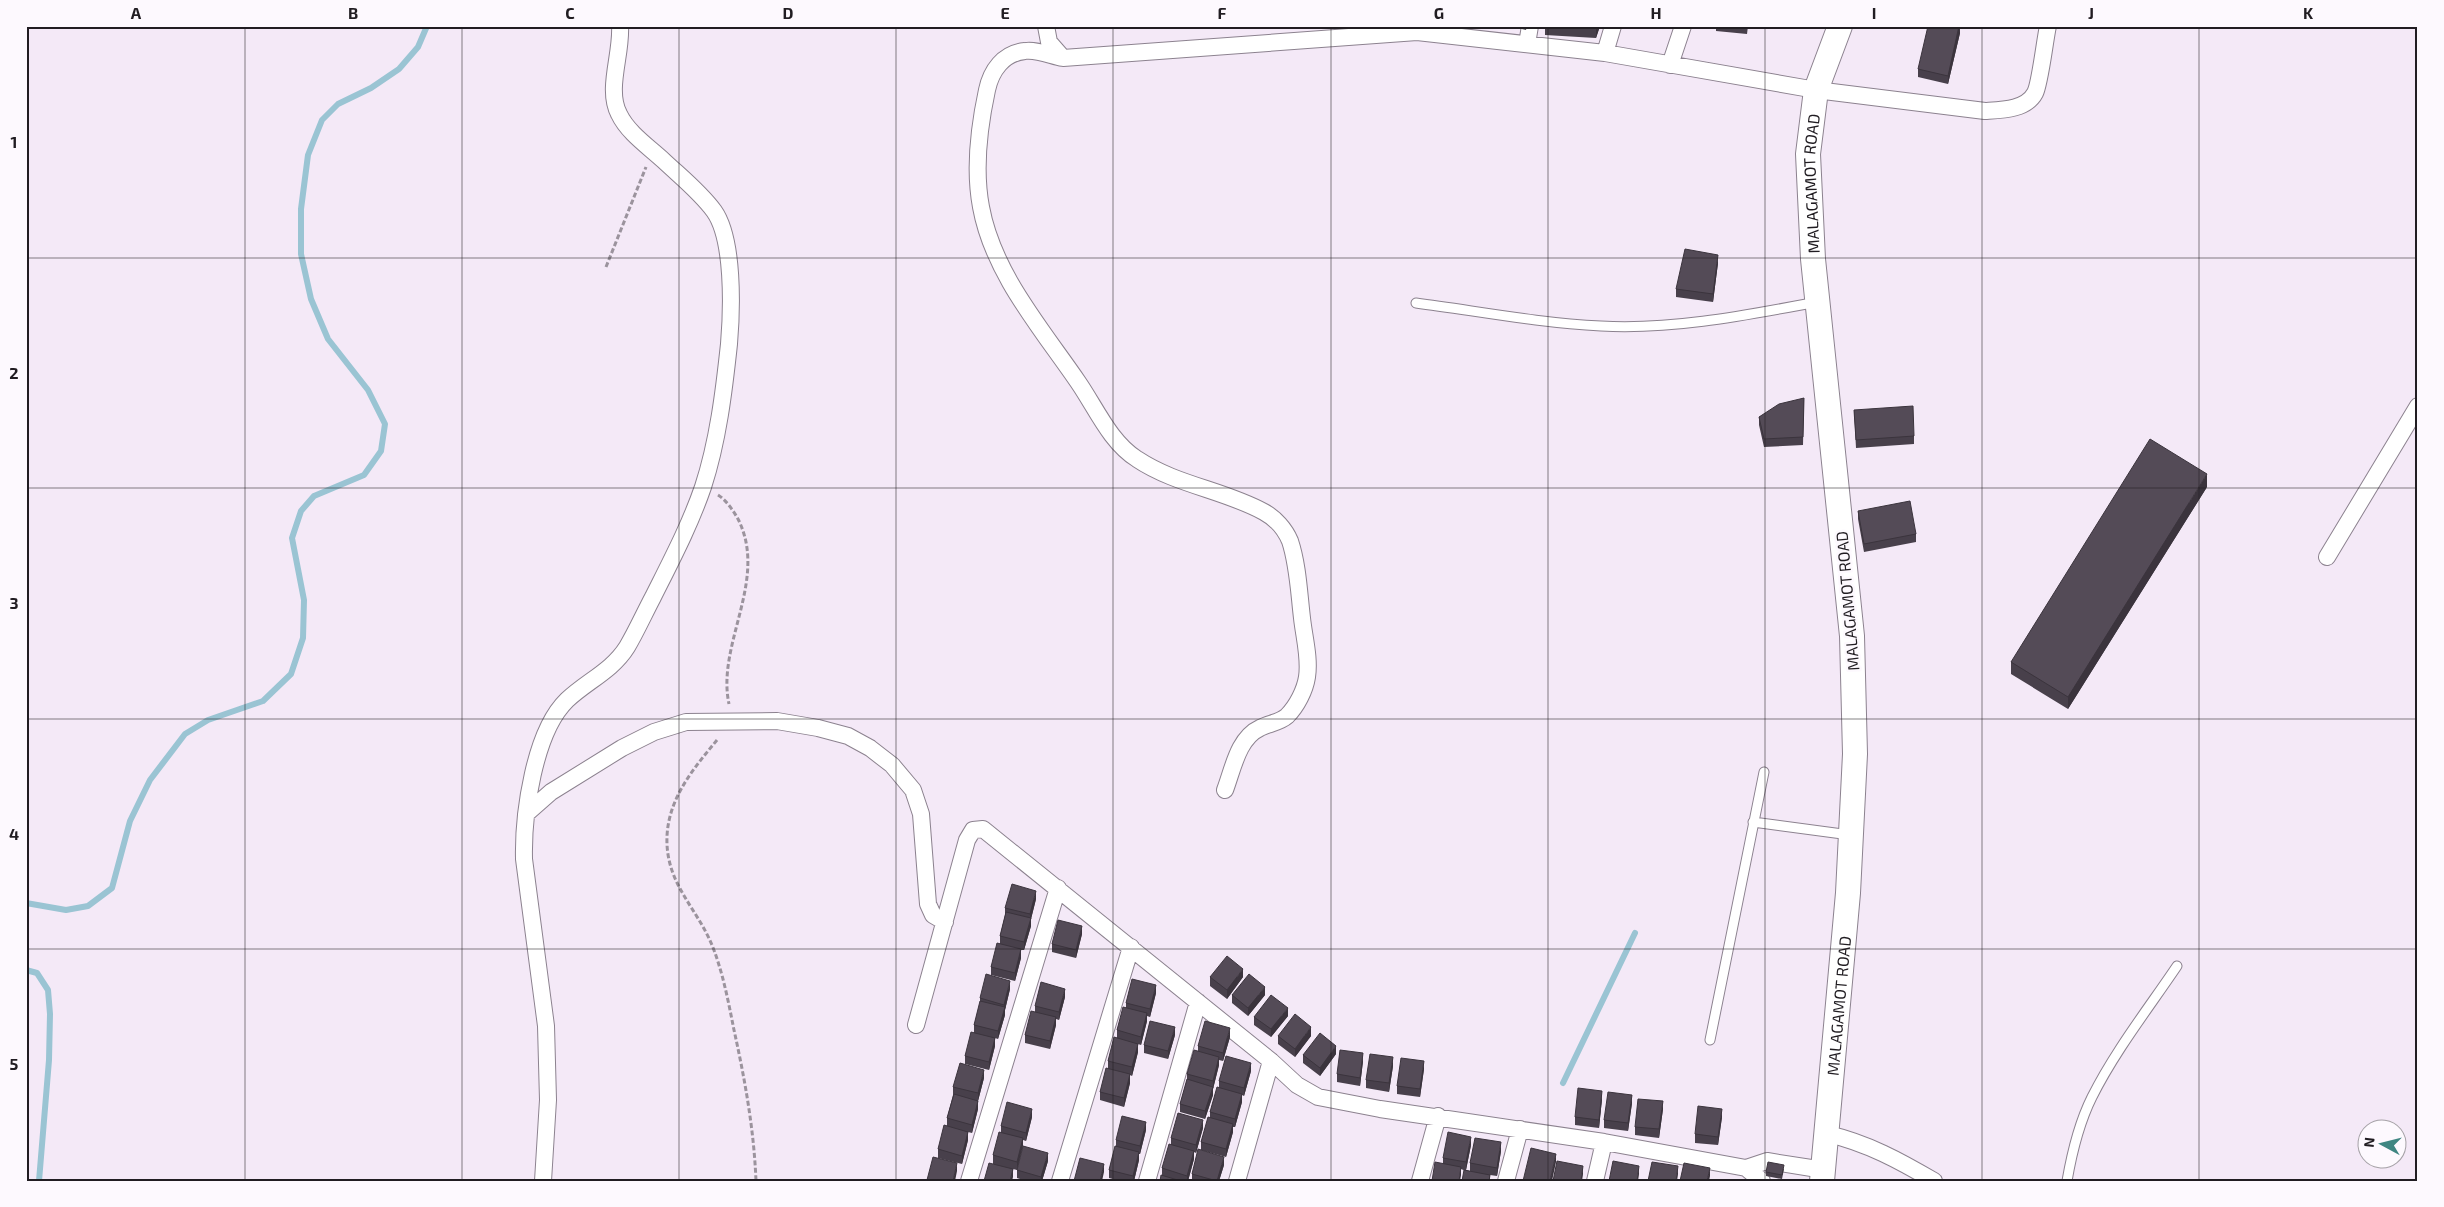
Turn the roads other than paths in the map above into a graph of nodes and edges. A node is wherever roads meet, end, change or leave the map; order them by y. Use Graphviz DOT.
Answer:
graph roads {
  1 [pos="620,26"];
  2 [pos="1046,26"];
  3 [pos="1530,26"];
  4 [pos="1614,26"];
  5 [pos="1683,26"];
  6 [pos="1840,26"];
  7 [pos="2048,26"];
  8 [pos="1417,29"];
  9 [pos="1527,44"];
  10 [pos="1604,53"];
  11 [pos="1063,58"];
  12 [pos="1670,65"];
  13 [pos="1816,90"];
  14 [pos="1416,302"];
  15 [pos="1817,302"];
  16 [pos="2418,406"];
  17 [pos="2327,557"];
  18 [pos="1764,772"];
  19 [pos="1225,790"];
  20 [pos="526,814"];
  21 [pos="1753,822"];
  22 [pos="1852,836"];
  23 [pos="1058,888"];
  24 [pos="945,922"];
  25 [pos="1131,947"];
  26 [pos="2177,966"];
  27 [pos="1198,1002"];
  28 [pos="916,1025"];
  29 [pos="1710,1040"];
  30 [pos="1271,1061"];
  31 [pos="1438,1116"];
  32 [pos="1520,1129"];
  33 [pos="1828,1134"];
  34 [pos="1604,1142"];
  35 [pos="1737,1171"];
  36 [pos="1823,1175"];
  37 [pos="543,1181"];
  38 [pos="969,1181"];
  39 [pos="1060,1181"];
  40 [pos="1147,1181"];
  41 [pos="1237,1181"];
  42 [pos="1420,1181"];
  43 [pos="1506,1181"];
  44 [pos="1595,1181"];
  45 [pos="1762,1181"];
  46 [pos="1934,1181"];
  47 [pos="2067,1181"];
  1 -- 20 [label="street"];
  2 -- 11 [label="street"];
  3 -- 9 [label="street"];
  4 -- 10 [label="street"];
  5 -- 12 [label="street"];
  6 -- 13 [label="street, MALAGAMOT ROAD"];
  7 -- 13 [label="street"];
  8 -- 9 [label="street"];
  8 -- 11 [label="street"];
  9 -- 10 [label="street"];
  10 -- 12 [label="street"];
  11 -- 19 [label="street"];
  12 -- 13 [label="street"];
  13 -- 15 [label="street, MALAGAMOT ROAD"];
  14 -- 15 [label="lane"];
  15 -- 22 [label="street, MALAGAMOT ROAD"];
  16 -- 17 [label="street"];
  18 -- 21 [label="lane"];
  20 -- 24 [label="street"];
  20 -- 37 [label="street"];
  21 -- 22 [label="lane"];
  21 -- 29 [label="lane"];
  22 -- 33 [label="street, MALAGAMOT ROAD"];
  23 -- 24 [label="street"];
  23 -- 25 [label="street"];
  23 -- 38 [label="street"];
  24 -- 28 [label="street"];
  25 -- 27 [label="street"];
  25 -- 39 [label="street"];
  26 -- 47 [label="lane"];
  27 -- 30 [label="street"];
  27 -- 40 [label="street"];
  30 -- 31 [label="street"];
  30 -- 41 [label="street"];
  31 -- 32 [label="street"];
  31 -- 42 [label="street"];
  32 -- 34 [label="street"];
  32 -- 43 [label="street"];
  33 -- 36 [label="street, MALAGAMOT ROAD"];
  33 -- 46 [label="street"];
  34 -- 35 [label="street"];
  34 -- 44 [label="street"];
  35 -- 36 [label="street"];
  35 -- 45 [label="street"];
}
